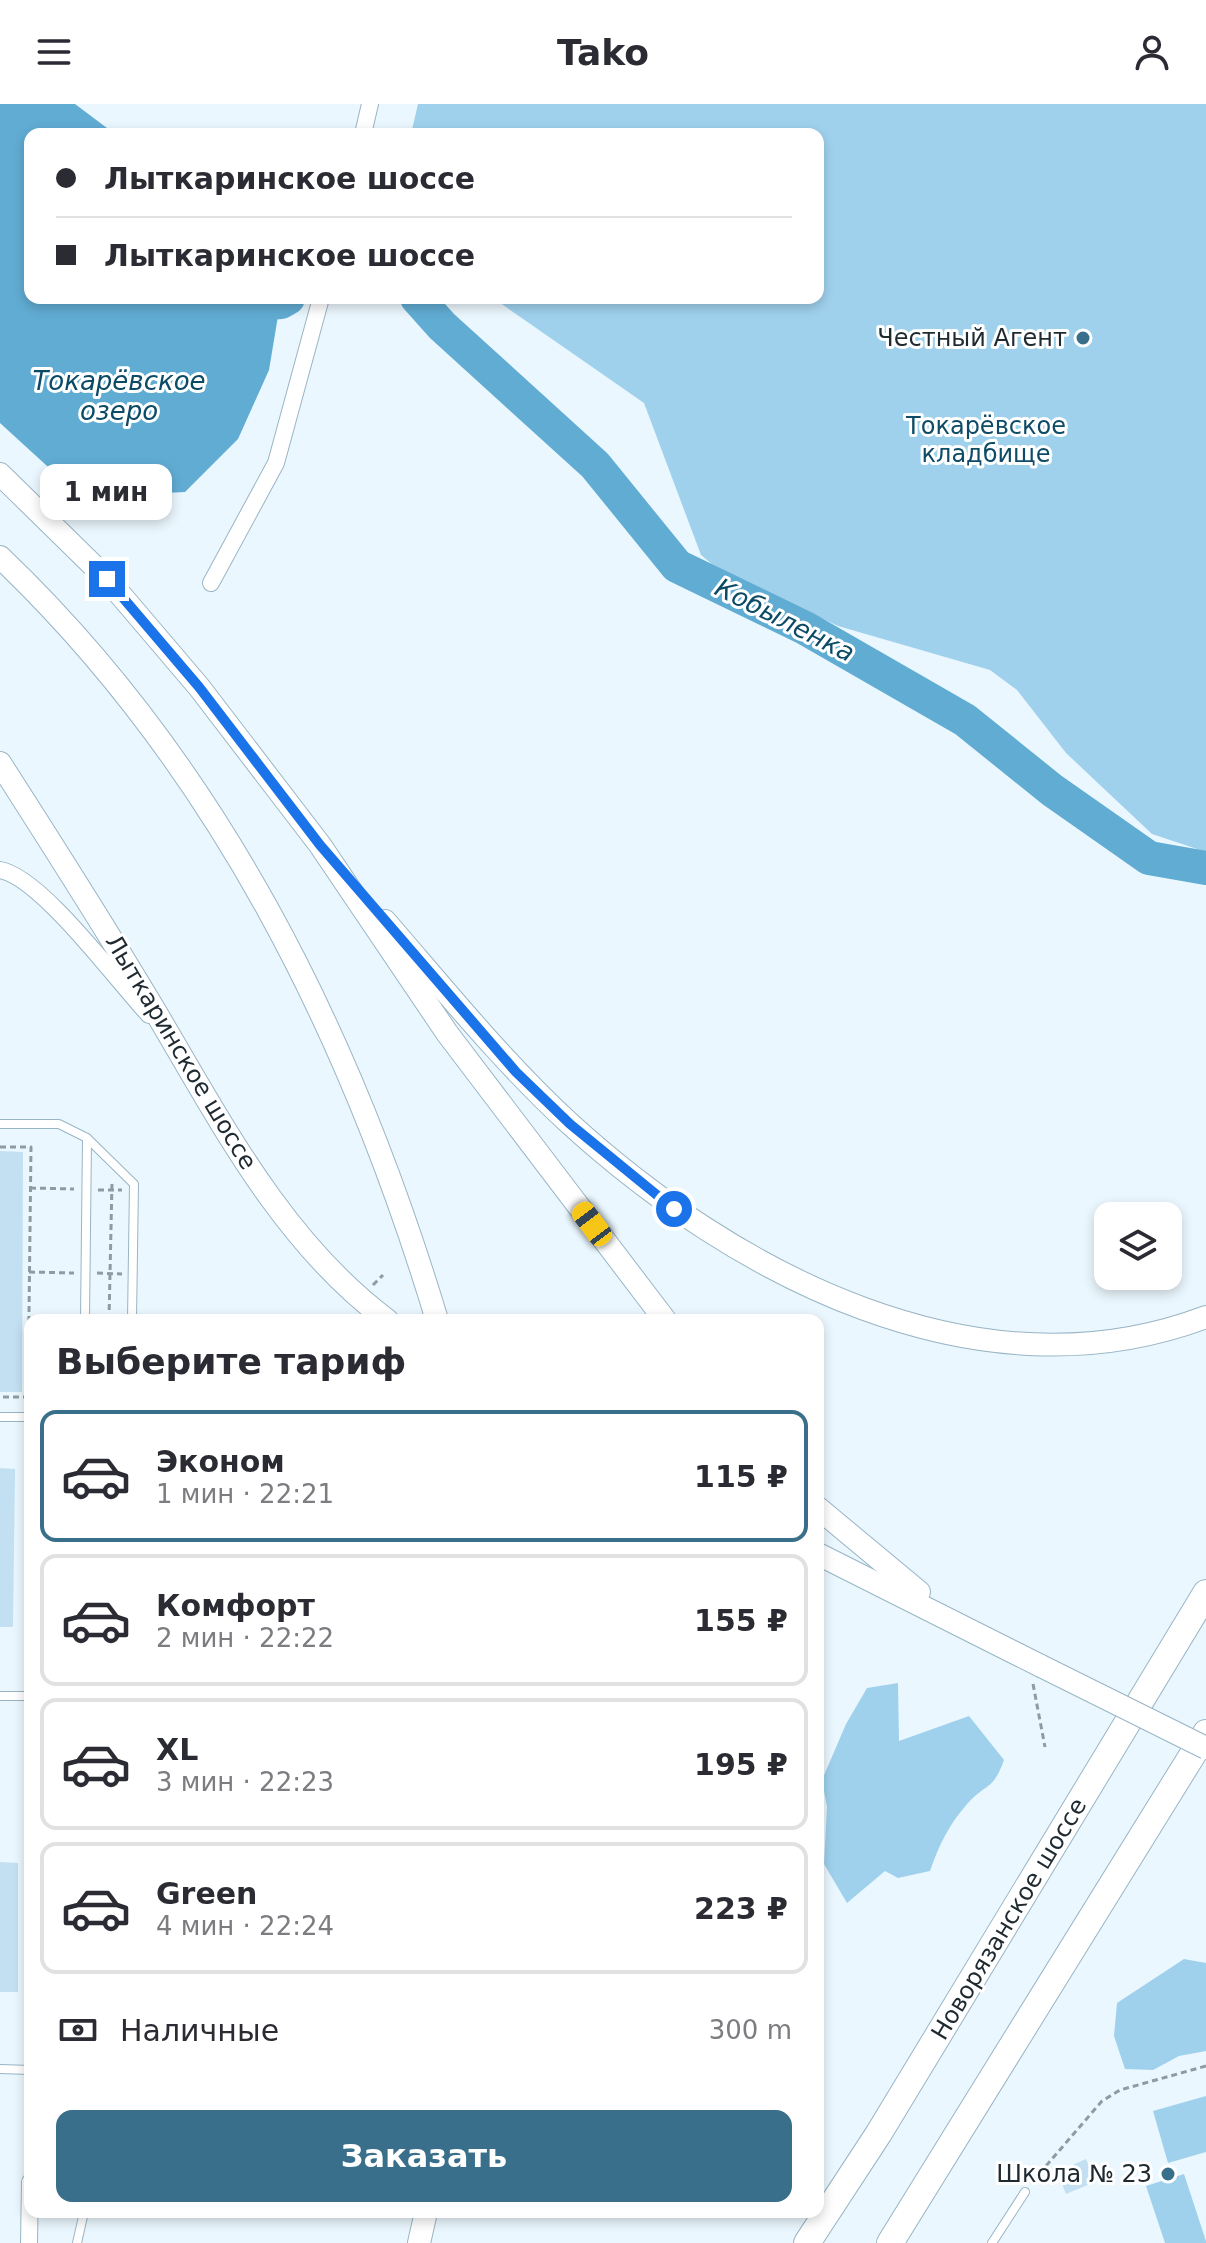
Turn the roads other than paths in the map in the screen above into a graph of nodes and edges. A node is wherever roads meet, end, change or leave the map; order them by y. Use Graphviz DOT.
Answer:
graph roads {
  1 [pos="370,104"];
  2 [pos="364,128"];
  3 [pos="319,304"];
  4 [pos="0,474"];
  5 [pos="0,557"];
  6 [pos="211,583"];
  7 [pos="0,763"];
  8 [pos="320,845"];
  9 [pos="0,870"];
  10 [pos="173,1041"];
  11 [pos="0,1124"];
  12 [pos="87,1138"];
  13 [pos="85,1314"];
  14 [pos="132,1314"];
  15 [pos="379,1314"];
  16 [pos="435,1314"];
  17 [pos="660,1314"];
  18 [pos="1206,1317"];
  19 [pos="0,1417"];
  20 [pos="24,1417"];
  21 [pos="824,1513"];
  22 [pos="824,1557"];
  23 [pos="1206,1593"];
  24 [pos="958,1622"];
  25 [pos="0,1696"];
  26 [pos="24,1696"];
  27 [pos="1206,1733"];
  28 [pos="1200,1752"];
  29 [pos="0,2069"];
  30 [pos="24,2070"];
  31 [pos="1025,2192"];
  32 [pos="824,2217"];
  33 [pos="29,2218"];
  34 [pos="83,2218"];
  35 [pos="425,2218"];
  36 [pos="823,2218"];
  37 [pos="29,2243"];
  38 [pos="77,2243"];
  39 [pos="419,2243"];
  40 [pos="807,2243"];
  41 [pos="890,2243"];
  42 [pos="992,2243"];
  1 -- 2 [label="street"];
  3 -- 6 [label="street"];
  4 -- 8 [label="main road"];
  5 -- 16 [label="main road"];
  7 -- 10 [label="main road, Лыткаринское шоссе"];
  8 -- 17 [label="main road"];
  8 -- 18 [label="main road"];
  9 -- 10 [label="street"];
  10 -- 15 [label="main road, Лыткаринское шоссе"];
  11 -- 12 [label="lane"];
  12 -- 13 [label="lane"];
  12 -- 14 [label="lane"];
  19 -- 20 [label="lane"];
  21 -- 24 [label="main road"];
  22 -- 24 [label="main road"];
  23 -- 32 [label="highway, Новорязанское шоссе"];
  24 -- 28 [label="main road, bridge"];
  25 -- 26 [label="lane"];
  27 -- 28 [label="highway"];
  28 -- 41 [label="highway"];
  29 -- 30 [label="lane"];
  31 -- 42 [label="lane"];
  33 -- 37 [label="street"];
  34 -- 38 [label="lane"];
  35 -- 39 [label="main road"];
  36 -- 40 [label="highway, Новорязанское шоссе"];
}
